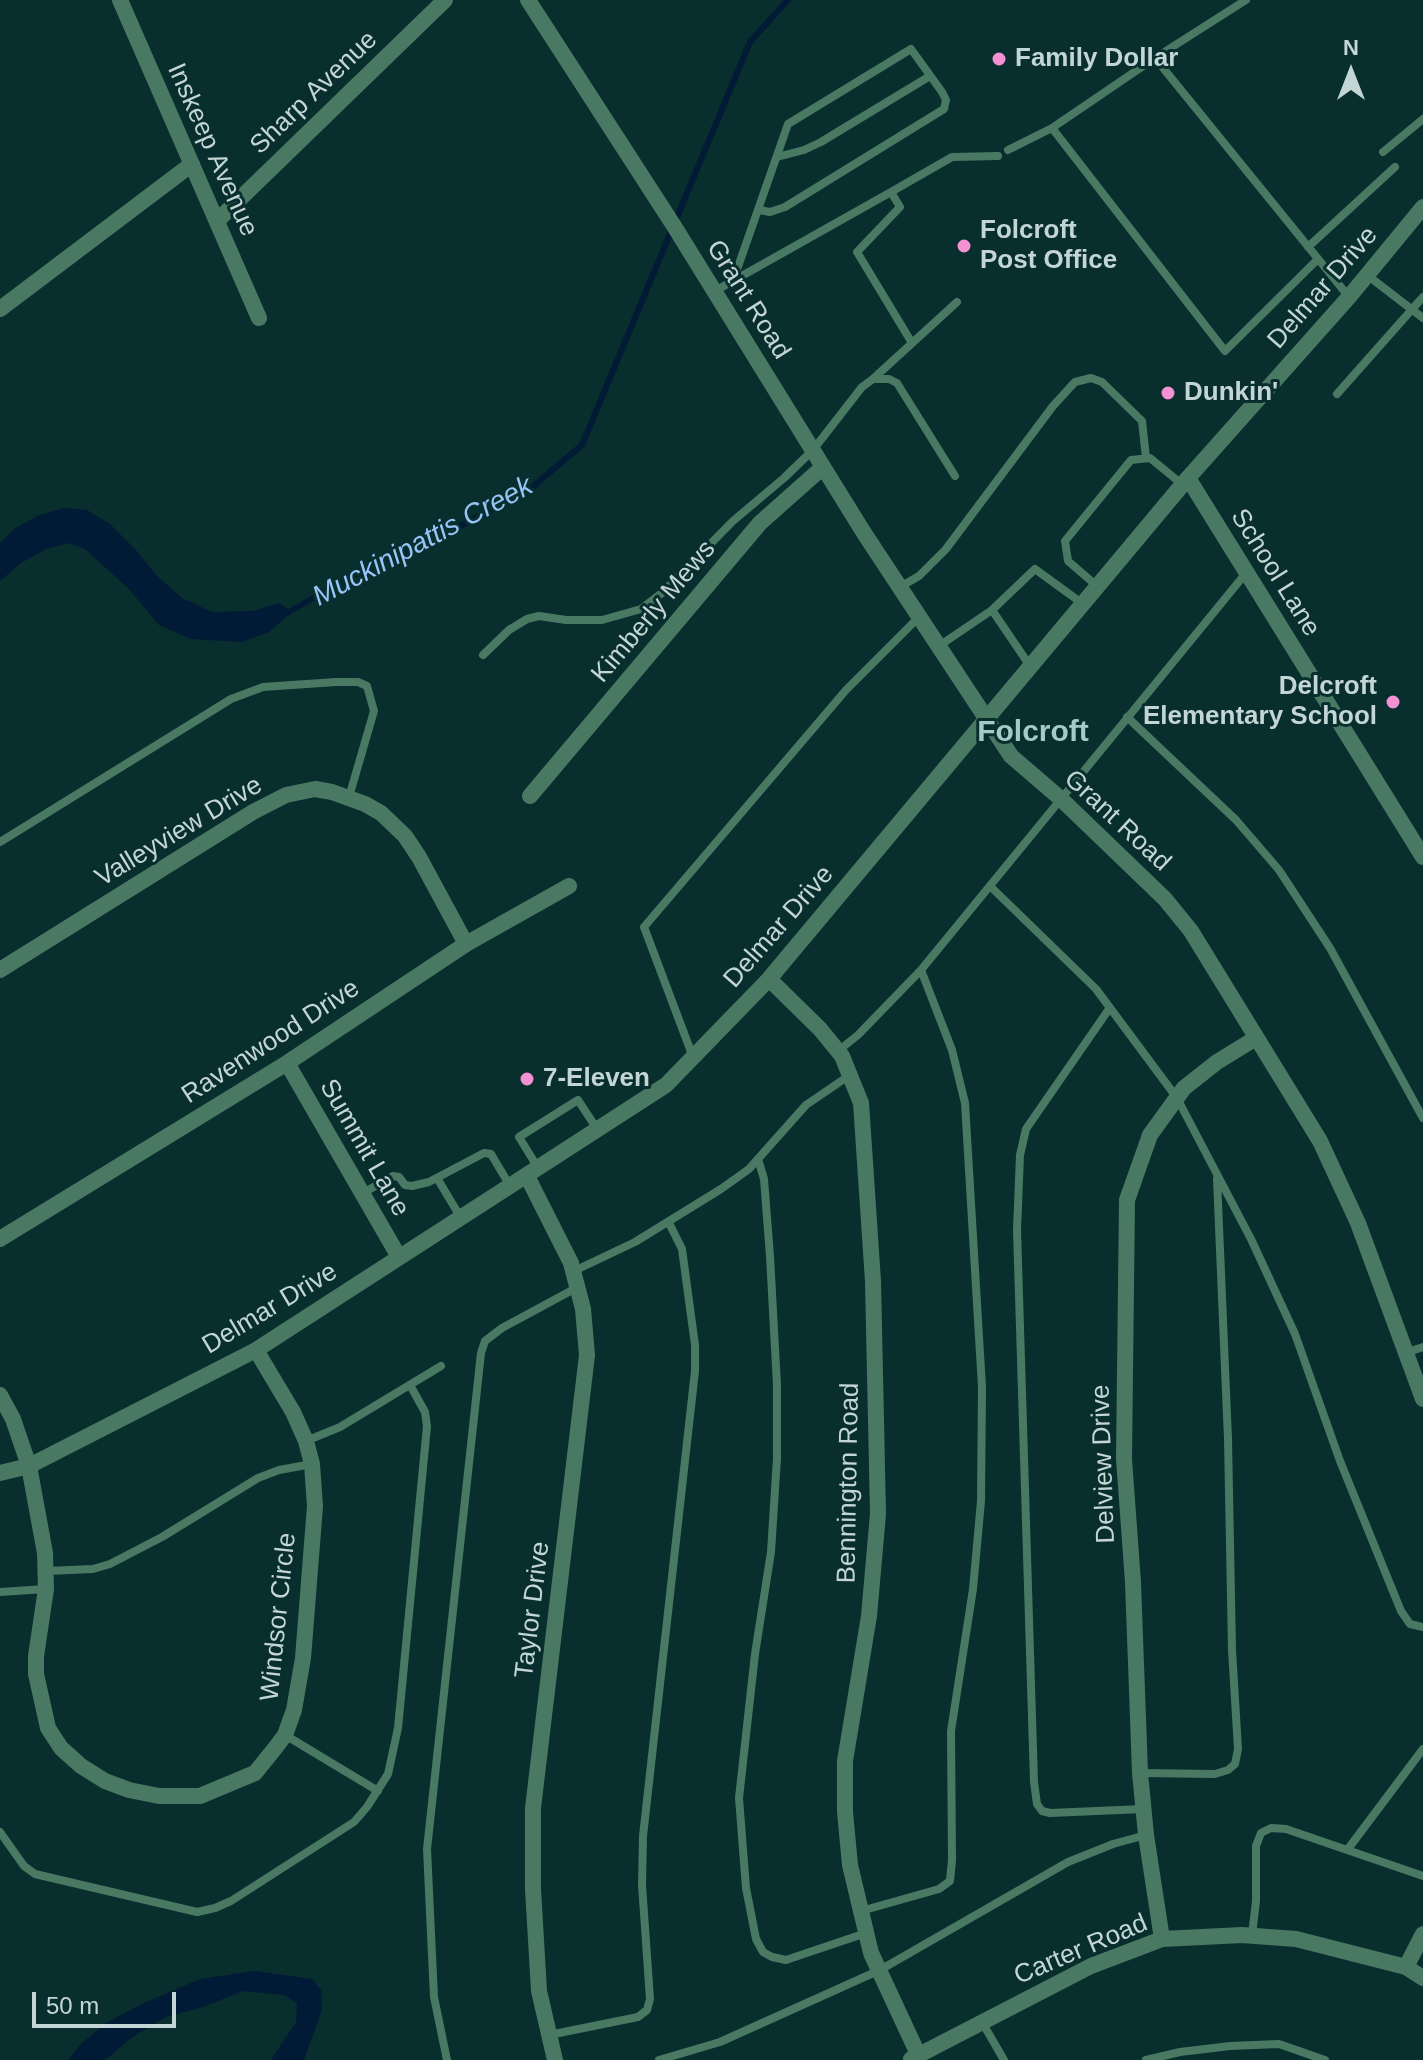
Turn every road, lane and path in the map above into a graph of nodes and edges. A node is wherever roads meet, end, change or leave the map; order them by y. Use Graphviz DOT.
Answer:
graph roads {
  1 [pos="120,0"];
  2 [pos="445,0"];
  3 [pos="528,0"];
  4 [pos="1246,0"];
  5 [pos="1155,58"];
  6 [pos="930,76"];
  7 [pos="1423,119"];
  8 [pos="1052,128"];
  9 [pos="1008,150"];
  10 [pos="1383,152"];
  11 [pos="998,156"];
  12 [pos="777,157"];
  13 [pos="192,164"];
  14 [pos="1395,167"];
  15 [pos="891,192"];
  16 [pos="1423,207"];
  17 [pos="759,210"];
  18 [pos="217,221"];
  19 [pos="1308,247"];
  20 [pos="1318,259"];
  21 [pos="1366,275"];
  22 [pos="733,281"];
  23 [pos="715,291"];
  24 [pos="1349,297"];
  25 [pos="1423,297"];
  26 [pos="957,302"];
  27 [pos="0,309"];
  28 [pos="1413,309"];
  29 [pos="259,318"];
  30 [pos="1423,318"];
  31 [pos="912,343"];
  32 [pos="873,379"];
  33 [pos="1337,394"];
  34 [pos="813,450"];
  35 [pos="1146,458"];
  36 [pos="823,467"];
  37 [pos="955,476"];
  38 [pos="1186,482"];
  39 [pos="1246,572"];
  40 [pos="1098,587"];
  41 [pos="900,588"];
  42 [pos="1083,604"];
  43 [pos="992,610"];
  44 [pos="919,617"];
  45 [pos="938,646"];
  46 [pos="483,655"];
  47 [pos="1031,667"];
  48 [pos="1127,717"];
  49 [pos="986,720"];
  50 [pos="530,796"];
  51 [pos="349,797"];
  52 [pos="1061,799"];
  53 [pos="0,842"];
  54 [pos="1423,857"];
  55 [pos="569,886"];
  56 [pos="991,887"];
  57 [pos="466,944"];
  58 [pos="0,970"];
  59 [pos="921,970"];
  60 [pos="769,979"];
  61 [pos="1109,1009"];
  62 [pos="1256,1038"];
  63 [pos="838,1051"];
  64 [pos="693,1057"];
  65 [pos="287,1063"];
  66 [pos="850,1075"];
  67 [pos="1177,1098"];
  68 [pos="1423,1118"];
  69 [pos="597,1130"];
  70 [pos="758,1159"];
  71 [pos="533,1172"];
  72 [pos="1217,1177"];
  73 [pos="437,1178"];
  74 [pos="510,1187"];
  75 [pos="362,1194"];
  76 [pos="461,1218"];
  77 [pos="669,1223"];
  78 [pos="0,1239"];
  79 [pos="399,1257"];
  80 [pos="576,1279"];
  81 [pos="1423,1347"];
  82 [pos="256,1350"];
  83 [pos="1405,1354"];
  84 [pos="441,1366"];
  85 [pos="410,1385"];
  86 [pos="0,1395"];
  87 [pos="1423,1399"];
  88 [pos="306,1441"];
  89 [pos="312,1464"];
  90 [pos="29,1466"];
  91 [pos="0,1473"];
  92 [pos="46,1571"];
  93 [pos="46,1589"];
  94 [pos="0,1592"];
  95 [pos="1423,1627"];
  96 [pos="285,1735"];
  97 [pos="1423,1749"];
  98 [pos="1140,1773"];
  99 [pos="378,1791"];
  100 [pos="1144,1809"];
  101 [pos="0,1832"];
  102 [pos="1146,1835"];
  103 [pos="1348,1849"];
  104 [pos="1423,1876"];
  105 [pos="861,1911"];
  106 [pos="867,1933"];
  107 [pos="1423,1934"];
  108 [pos="1252,1935"];
  109 [pos="1162,1939"];
  110 [pos="1406,1967"];
  111 [pos="880,1970"];
  112 [pos="1423,1978"];
  113 [pos="981,2022"];
  114 [pos="549,2035"];
  115 [pos="914,2057"];
  116 [pos="447,2060"];
  117 [pos="555,2060"];
  118 [pos="659,2060"];
  119 [pos="1004,2060"];
  120 [pos="1146,2060"];
  121 [pos="1325,2060"];
  1 -- 13 [label="street, Inskeep Avenue"];
  2 -- 18 [label="street, Sharp Avenue"];
  3 -- 23 [label="street, Grant Road"];
  4 -- 5 [label="lane"];
  5 -- 8 [label="lane"];
  5 -- 19 [label="lane"];
  6 -- 12 [label="lane"];
  6 -- 12 [label="lane"];
  6 -- 17 [label="lane"];
  7 -- 10 [label="lane"];
  8 -- 9 [label="lane"];
  8 -- 20 [label="lane"];
  11 -- 15 [label="lane"];
  12 -- 17 [label="lane"];
  13 -- 18 [label="street, Inskeep Avenue"];
  13 -- 27 [label="street"];
  14 -- 19 [label="lane"];
  15 -- 22 [label="lane"];
  15 -- 31 [label="lane"];
  16 -- 21 [label="street, Delmar Drive"];
  17 -- 22 [label="lane"];
  18 -- 29 [label="street, Inskeep Avenue"];
  19 -- 20 [label="lane"];
  20 -- 24 [label="lane"];
  21 -- 24 [label="street, Delmar Drive"];
  21 -- 28 [label="lane"];
  22 -- 23 [label="lane"];
  23 -- 34 [label="street, Grant Road"];
  24 -- 38 [label="street, Delmar Drive"];
  25 -- 28 [label="lane"];
  26 -- 31 [label="lane"];
  28 -- 30 [label="lane"];
  28 -- 33 [label="lane"];
  31 -- 32 [label="lane"];
  32 -- 34 [label="lane"];
  32 -- 37 [label="lane"];
  34 -- 36 [label="street, Grant Road"];
  34 -- 46 [label="lane"];
  35 -- 38 [label="lane"];
  35 -- 40 [label="lane"];
  35 -- 41 [label="lane"];
  36 -- 41 [label="street, Grant Road"];
  36 -- 50 [label="street, Kimberly Mews"];
  38 -- 39 [label="street, School Lane"];
  38 -- 40 [label="street, Delmar Drive"];
  39 -- 48 [label="lane"];
  39 -- 54 [label="street, School Lane"];
  40 -- 42 [label="street, Delmar Drive"];
  41 -- 44 [label="street, Grant Road"];
  42 -- 43 [label="lane"];
  42 -- 47 [label="street, Delmar Drive"];
  43 -- 45 [label="lane"];
  43 -- 47 [label="lane"];
  44 -- 45 [label="street, Grant Road"];
  44 -- 64 [label="lane"];
  45 -- 49 [label="street, Grant Road"];
  47 -- 49 [label="street, Delmar Drive"];
  48 -- 52 [label="lane"];
  48 -- 68 [label="lane"];
  49 -- 52 [label="street, Grant Road"];
  49 -- 60 [label="street, Delmar Drive"];
  51 -- 53 [label="lane"];
  51 -- 57 [label="street, Valleyview Drive"];
  51 -- 58 [label="street, Valleyview Drive"];
  52 -- 56 [label="lane"];
  52 -- 62 [label="street, Grant Road"];
  55 -- 57 [label="street, Ravenwood Drive"];
  56 -- 59 [label="lane"];
  56 -- 61 [label="lane"];
  57 -- 65 [label="street, Ravenwood Drive"];
  59 -- 63 [label="lane"];
  59 -- 105 [label="lane"];
  60 -- 63 [label="street, Bennington Road"];
  60 -- 64 [label="street, Delmar Drive"];
  61 -- 67 [label="lane"];
  61 -- 100 [label="lane"];
  62 -- 67 [label="street, Delview Drive"];
  62 -- 83 [label="street, Grant Road"];
  63 -- 66 [label="street, Bennington Road"];
  64 -- 69 [label="street, Delmar Drive"];
  65 -- 75 [label="street, Summit Lane"];
  65 -- 78 [label="street, Ravenwood Drive"];
  66 -- 70 [label="lane"];
  66 -- 105 [label="street, Bennington Road"];
  67 -- 72 [label="lane"];
  67 -- 98 [label="street, Delview Drive"];
  69 -- 71 [label="street, Delmar Drive"];
  69 -- 71 [label="lane"];
  70 -- 77 [label="lane"];
  70 -- 106 [label="lane"];
  71 -- 74 [label="street, Delmar Drive"];
  71 -- 80 [label="street, Taylor Drive"];
  72 -- 95 [label="lane"];
  72 -- 98 [label="lane"];
  73 -- 74 [label="lane"];
  73 -- 75 [label="lane"];
  73 -- 76 [label="lane"];
  74 -- 76 [label="street, Delmar Drive"];
  75 -- 79 [label="street, Summit Lane"];
  76 -- 79 [label="street, Delmar Drive"];
  77 -- 80 [label="lane"];
  77 -- 114 [label="lane"];
  79 -- 82 [label="street, Delmar Drive"];
  80 -- 114 [label="street, Taylor Drive"];
  80 -- 116 [label="lane"];
  81 -- 83 [label="lane"];
  82 -- 88 [label="street, Windsor Circle"];
  82 -- 90 [label="street, Delmar Drive"];
  83 -- 87 [label="street, Grant Road"];
  84 -- 85 [label="lane"];
  85 -- 88 [label="lane"];
  85 -- 99 [label="lane"];
  86 -- 90 [label="street"];
  88 -- 89 [label="street, Windsor Circle"];
  89 -- 92 [label="lane"];
  89 -- 96 [label="street, Windsor Circle"];
  90 -- 91 [label="street, Delmar Drive"];
  90 -- 92 [label="street, Windsor Circle"];
  92 -- 93 [label="street, Windsor Circle"];
  93 -- 94 [label="lane"];
  93 -- 96 [label="street, Windsor Circle"];
  96 -- 99 [label="lane"];
  97 -- 103 [label="lane"];
  98 -- 100 [label="street, Delview Drive"];
  99 -- 101 [label="lane"];
  100 -- 102 [label="street, Delview Drive"];
  102 -- 109 [label="street, Delview Drive"];
  102 -- 111 [label="lane"];
  103 -- 104 [label="lane"];
  103 -- 108 [label="lane"];
  105 -- 106 [label="street, Bennington Road"];
  106 -- 111 [label="street, Bennington Road"];
  107 -- 110 [label="street"];
  108 -- 109 [label="street, Carter Road"];
  108 -- 110 [label="street, Carter Road"];
  109 -- 113 [label="street, Carter Road"];
  110 -- 112 [label="street, Carter Road"];
  111 -- 115 [label="street, Bennington Road"];
  111 -- 118 [label="lane"];
  113 -- 115 [label="street, Carter Road"];
  113 -- 119 [label="lane"];
  114 -- 117 [label="street, Taylor Drive"];
  120 -- 121 [label="lane"];
}
